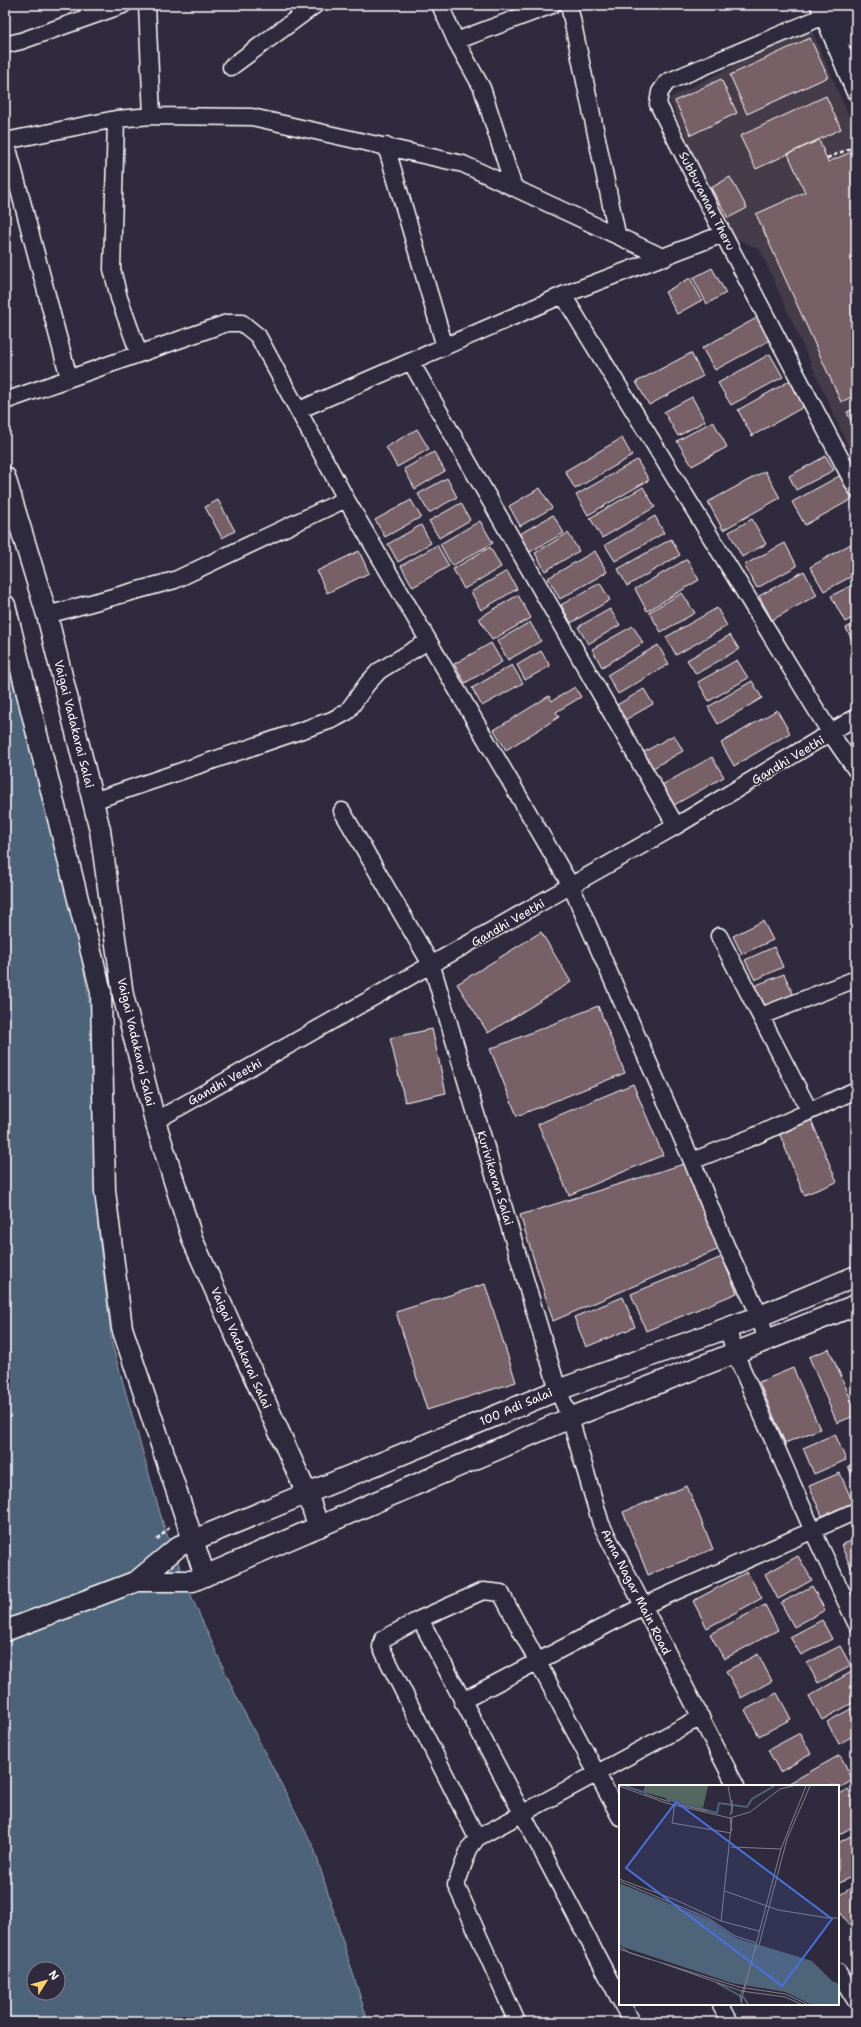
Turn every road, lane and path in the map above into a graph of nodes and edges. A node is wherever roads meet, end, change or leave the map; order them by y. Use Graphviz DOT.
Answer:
graph roads {
  1 [pos="123,5"];
  2 [pos="148,5"];
  3 [pos="315,5"];
  4 [pos="440,5"];
  5 [pos="552,5"];
  6 [pos="569,5"];
  7 [pos="833,8"];
  8 [pos="856,38"];
  9 [pos="456,41"];
  10 [pos="5,45"];
  11 [pos="231,67"];
  12 [pos="856,90"];
  13 [pos="152,116"];
  14 [pos="116,119"];
  15 [pos="5,141"];
  16 [pos="386,146"];
  17 [pos="856,146"];
  18 [pos="827,158"];
  19 [pos="514,188"];
  20 [pos="617,234"];
  21 [pos="723,234"];
  22 [pos="666,258"];
  23 [pos="564,295"];
  24 [pos="445,347"];
  25 [pos="139,354"];
  26 [pos="411,362"];
  27 [pos="70,378"];
  28 [pos="5,401"];
  29 [pos="299,410"];
  30 [pos="5,477"];
  31 [pos="856,488"];
  32 [pos="346,499"];
  33 [pos="5,605"];
  34 [pos="47,615"];
  35 [pos="428,641"];
  36 [pos="856,718"];
  37 [pos="831,734"];
  38 [pos="856,770"];
  39 [pos="93,801"];
  40 [pos="342,811"];
  41 [pos="676,826"];
  42 [pos="571,886"];
  43 [pos="719,936"];
  44 [pos="432,966"];
  45 [pos="856,979"];
  46 [pos="761,1016"];
  47 [pos="856,1090"];
  48 [pos="808,1110"];
  49 [pos="156,1121"];
  50 [pos="692,1162"];
  51 [pos="856,1276"];
  52 [pos="856,1305"];
  53 [pos="760,1316"];
  54 [pos="727,1327"];
  55 [pos="766,1340"];
  56 [pos="735,1353"];
  57 [pos="558,1390"];
  58 [pos="570,1418"];
  59 [pos="307,1494"];
  60 [pos="856,1511"];
  61 [pos="319,1527"];
  62 [pos="169,1528"];
  63 [pos="812,1530"];
  64 [pos="153,1543"];
  65 [pos="186,1543"];
  66 [pos="199,1578"];
  67 [pos="137,1581"];
  68 [pos="643,1606"];
  69 [pos="420,1620"];
  70 [pos="856,1623"];
  71 [pos="5,1631"];
  72 [pos="537,1660"];
  73 [pos="462,1701"];
  74 [pos="701,1717"];
  75 [pos="598,1773"];
  76 [pos="735,1785"];
  77 [pos="619,1814"];
  78 [pos="522,1815"];
  79 [pos="477,1838"];
  80 [pos="839,1973"];
  81 [pos="853,1992"];
  82 [pos="619,1998"];
  83 [pos="623,2005"];
  84 [pos="721,2005"];
  85 [pos="516,2022"];
  86 [pos="632,2022"];
  87 [pos="730,2022"];
  1 -- 10 [label="street"];
  2 -- 13 [label="street"];
  3 -- 11 [label="street"];
  4 -- 9 [label="street"];
  5 -- 9 [label="street"];
  6 -- 20 [label="street"];
  7 -- 8 [label="main road"];
  7 -- 12 [label="main road"];
  7 -- 21 [label="street, Subburaman Theru"];
  9 -- 19 [label="street"];
  13 -- 14 [label="street"];
  13 -- 16 [label="street"];
  14 -- 15 [label="street"];
  14 -- 25 [label="street"];
  15 -- 27 [label="street"];
  16 -- 19 [label="street"];
  16 -- 24 [label="street"];
  17 -- 18 [label="path"];
  19 -- 20 [label="street"];
  20 -- 22 [label="street"];
  21 -- 22 [label="street"];
  21 -- 31 [label="street, Subburaman Theru"];
  22 -- 23 [label="street"];
  23 -- 24 [label="street"];
  23 -- 37 [label="street"];
  24 -- 26 [label="street"];
  25 -- 27 [label="street"];
  25 -- 29 [label="street"];
  26 -- 29 [label="street"];
  26 -- 41 [label="street"];
  27 -- 28 [label="street"];
  29 -- 32 [label="street"];
  30 -- 34 [label="main road, Vaigai Vadakarai Salai"];
  32 -- 34 [label="street"];
  32 -- 35 [label="street"];
  33 -- 65 [label="main road, Vaigai Vadakarai Salai"];
  34 -- 39 [label="main road, Vaigai Vadakarai Salai"];
  35 -- 39 [label="street"];
  35 -- 42 [label="street"];
  36 -- 37 [label="street, Gandhi Veethi"];
  37 -- 38 [label="street"];
  37 -- 41 [label="street, Gandhi Veethi"];
  39 -- 49 [label="main road, Vaigai Vadakarai Salai"];
  40 -- 44 [label="street, Kurivikaran Salai"];
  41 -- 42 [label="street, Gandhi Veethi"];
  42 -- 44 [label="street, Gandhi Veethi"];
  42 -- 50 [label="street"];
  43 -- 46 [label="street"];
  44 -- 49 [label="street, Gandhi Veethi"];
  44 -- 57 [label="street, Kurivikaran Salai"];
  45 -- 46 [label="street"];
  46 -- 48 [label="street"];
  47 -- 48 [label="street"];
  48 -- 50 [label="street"];
  49 -- 59 [label="main road, Vaigai Vadakarai Salai"];
  50 -- 53 [label="street"];
  51 -- 53 [label="main road, 100 Adi Salai"];
  52 -- 55 [label="main road"];
  53 -- 54 [label="main road, 100 Adi Salai"];
  53 -- 55 [label="street"];
  54 -- 56 [label="street"];
  54 -- 57 [label="main road, 100 Adi Salai"];
  55 -- 56 [label="main road"];
  56 -- 58 [label="main road"];
  56 -- 63 [label="street"];
  57 -- 58 [label="street, Anna Nagar Main Road"];
  57 -- 59 [label="main road, 100 Adi Salai"];
  58 -- 61 [label="main road"];
  58 -- 68 [label="street, Anna Nagar Main Road"];
  59 -- 61 [label="main road, Vaigai Vadakarai Salai"];
  59 -- 65 [label="main road, 100 Adi Salai"];
  60 -- 63 [label="street"];
  61 -- 66 [label="main road"];
  62 -- 64 [label="path"];
  63 -- 68 [label="street"];
  63 -- 70 [label="street"];
  65 -- 66 [label="main road, Vaigai Vadakarai Salai"];
  65 -- 67 [label="main road, 100 Adi Salai"];
  66 -- 67 [label="main road"];
  67 -- 71 [label="main road"];
  68 -- 72 [label="street"];
  68 -- 74 [label="street, Anna Nagar Main Road"];
  69 -- 72 [label="street"];
  69 -- 73 [label="street"];
  69 -- 79 [label="street"];
  72 -- 73 [label="street"];
  72 -- 75 [label="street"];
  73 -- 78 [label="street"];
  74 -- 75 [label="street"];
  74 -- 76 [label="street, Anna Nagar Main Road"];
  75 -- 77 [label="street"];
  75 -- 78 [label="street"];
  78 -- 79 [label="street"];
  78 -- 82 [label="street"];
  79 -- 85 [label="street"];
  80 -- 81 [label="street"];
  83 -- 86 [label="street"];
  84 -- 87 [label="street"];
}
